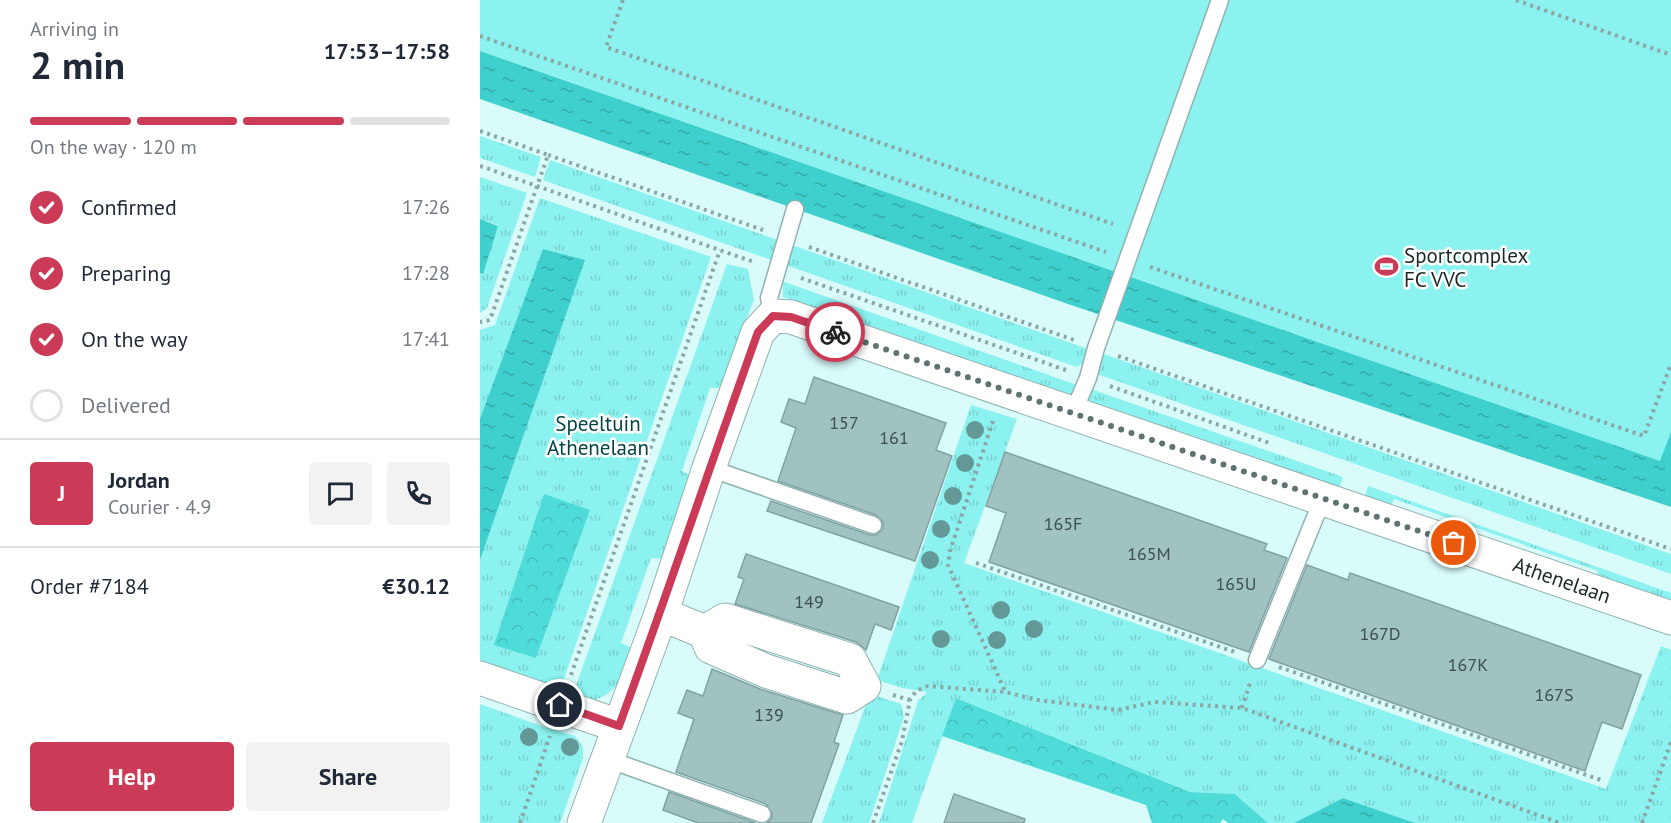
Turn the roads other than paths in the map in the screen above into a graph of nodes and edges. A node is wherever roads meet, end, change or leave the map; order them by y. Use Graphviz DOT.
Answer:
graph roads {
  1 [pos="1220,0"];
  2 [pos="795,209"];
  3 [pos="773,316"];
  4 [pos="1073,413"];
  5 [pos="709,468"];
  6 [pos="1323,498"];
  7 [pos="873,525"];
  8 [pos="661,614"];
  9 [pos="1671,618"];
  10 [pos="705,632"];
  11 [pos="1257,660"];
  12 [pos="480,678"];
  13 [pos="619,726"];
  14 [pos="607,759"];
  15 [pos="762,814"];
  16 [pos="584,823"];
  1 -- 4 [label="lane"];
  2 -- 3 [label="lane"];
  3 -- 4 [label="street, Athenelaan"];
  3 -- 5 [label="street"];
  4 -- 6 [label="street, Athenelaan"];
  5 -- 7 [label="lane"];
  5 -- 8 [label="street"];
  6 -- 9 [label="street, Athenelaan"];
  6 -- 11 [label="lane"];
  8 -- 10 [label="street"];
  8 -- 13 [label="street"];
  12 -- 13 [label="street"];
  13 -- 14 [label="street"];
  14 -- 15 [label="lane"];
  14 -- 16 [label="street"];
}
